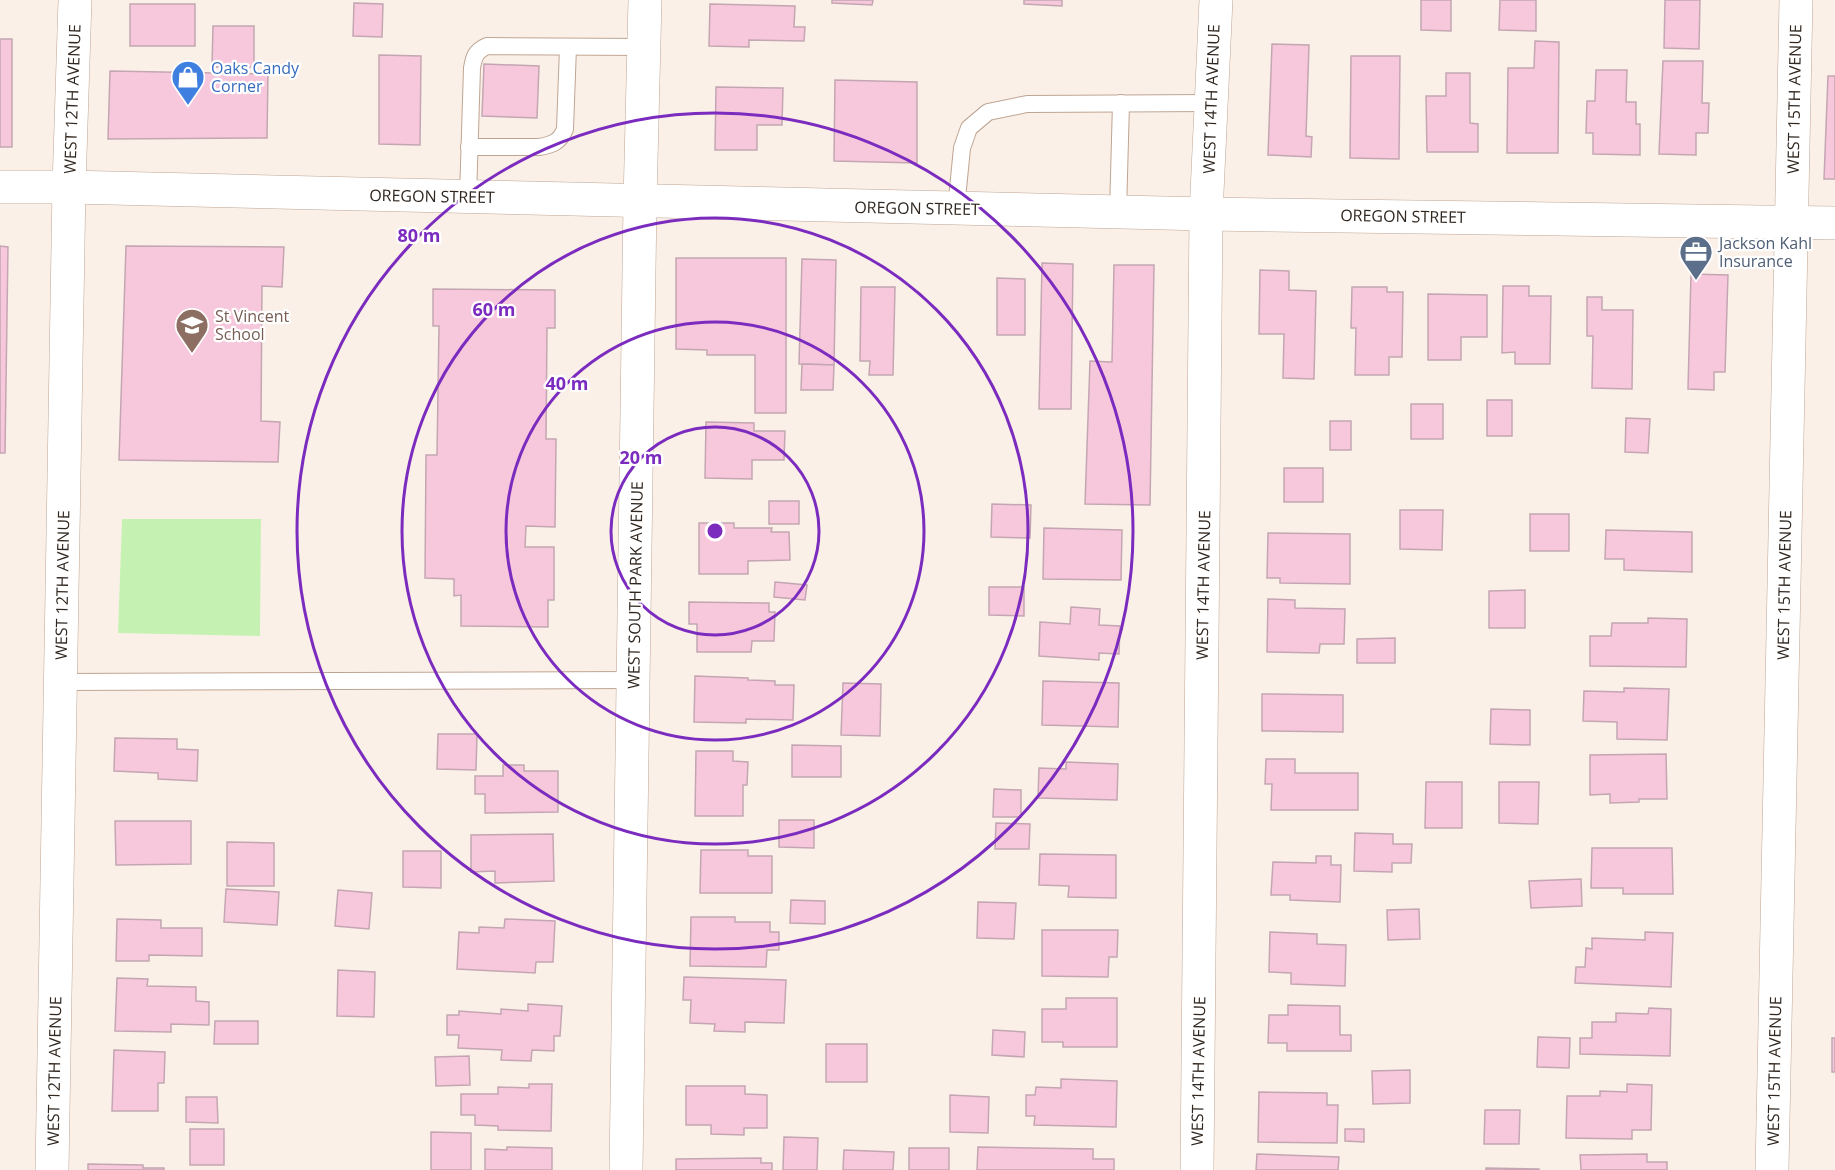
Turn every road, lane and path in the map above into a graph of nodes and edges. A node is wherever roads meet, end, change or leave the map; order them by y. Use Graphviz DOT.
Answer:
graph roads {
  1 [pos="75,0"];
  2 [pos="645,0"];
  3 [pos="1216,0"];
  4 [pos="1796,0"];
  5 [pos="568,46"];
  6 [pos="644,47"];
  7 [pos="1211,103"];
  8 [pos="1121,104"];
  9 [pos="469,147"];
  10 [pos="0,187"];
  11 [pos="69,187"];
  12 [pos="468,197"];
  13 [pos="640,202"];
  14 [pos="956,209"];
  15 [pos="1118,212"];
  16 [pos="1206,214"];
  17 [pos="1791,222"];
  18 [pos="1835,223"];
  19 [pos="633,680"];
  20 [pos="60,682"];
  21 [pos="52,1170"];
  22 [pos="626,1170"];
  23 [pos="1197,1170"];
  24 [pos="1772,1170"];
  1 -- 11 [label="street, WEST 12TH AVENUE"];
  2 -- 6 [label="street, WEST SOUTH PARK AVENUE"];
  3 -- 7 [label="street, WEST 14TH AVENUE"];
  4 -- 17 [label="street, WEST 15TH AVENUE"];
  5 -- 6 [label="lane"];
  5 -- 9 [label="lane"];
  5 -- 9 [label="lane"];
  6 -- 13 [label="street, WEST SOUTH PARK AVENUE"];
  7 -- 8 [label="lane"];
  7 -- 16 [label="street, WEST 14TH AVENUE"];
  8 -- 14 [label="lane"];
  8 -- 15 [label="lane"];
  9 -- 12 [label="lane"];
  10 -- 11 [label="street, OREGON STREET"];
  11 -- 12 [label="street, OREGON STREET"];
  11 -- 20 [label="street, WEST 12TH AVENUE"];
  12 -- 13 [label="street, OREGON STREET"];
  13 -- 14 [label="street, OREGON STREET"];
  13 -- 19 [label="street, WEST SOUTH PARK AVENUE"];
  14 -- 15 [label="street, OREGON STREET"];
  15 -- 16 [label="street, OREGON STREET"];
  16 -- 17 [label="street, OREGON STREET"];
  16 -- 23 [label="street, WEST 14TH AVENUE"];
  17 -- 18 [label="street, OREGON STREET"];
  17 -- 24 [label="street, WEST 15TH AVENUE"];
  19 -- 20 [label="lane"];
  19 -- 22 [label="street, WEST SOUTH PARK AVENUE"];
  20 -- 21 [label="street, WEST 12TH AVENUE"];
}
